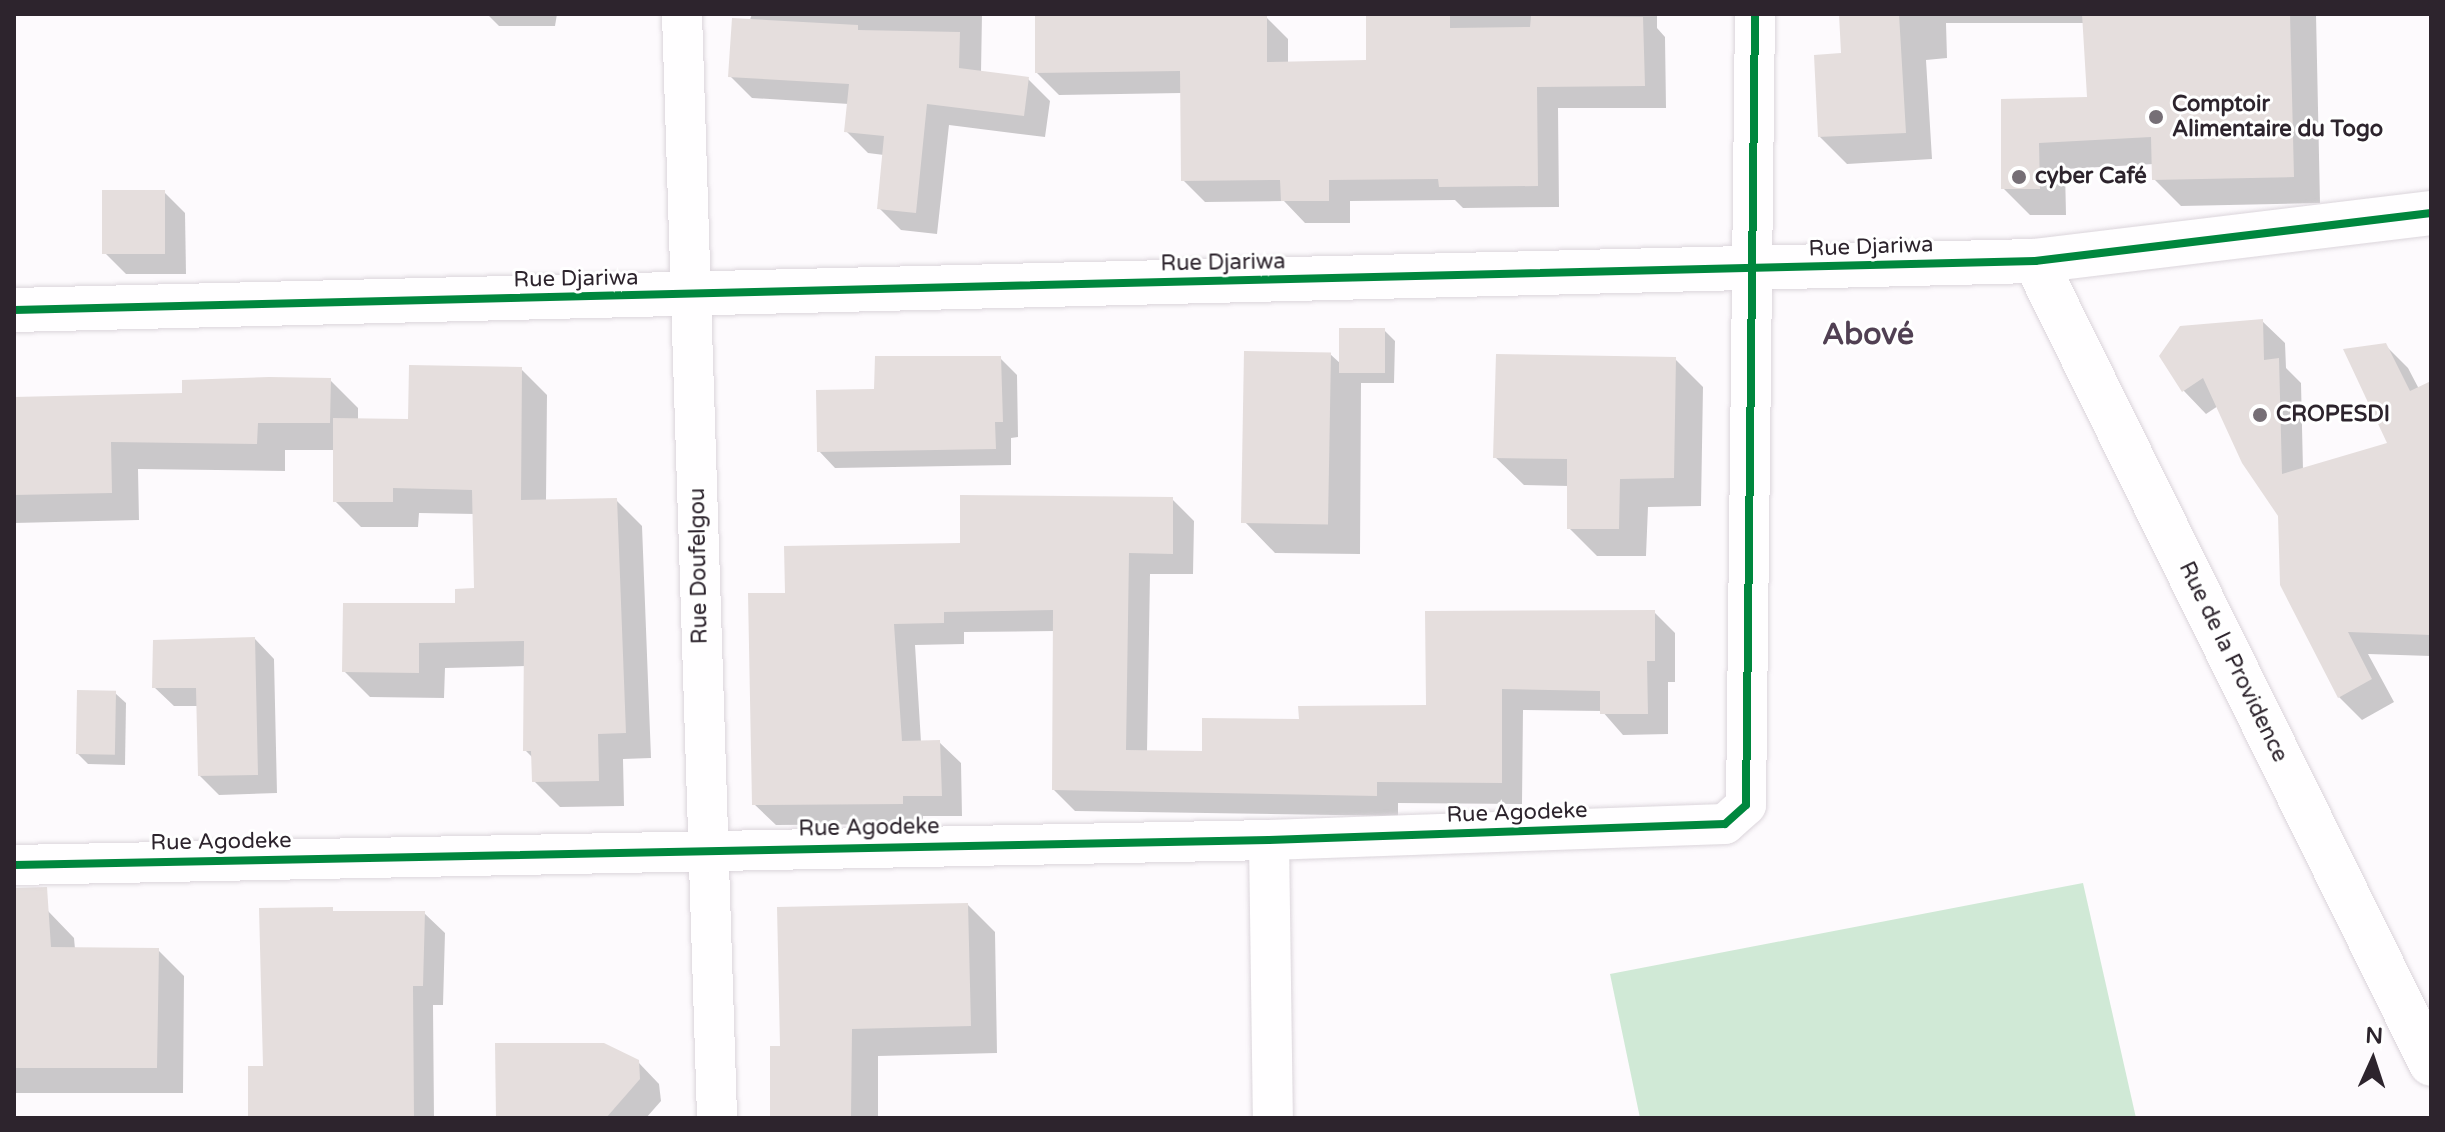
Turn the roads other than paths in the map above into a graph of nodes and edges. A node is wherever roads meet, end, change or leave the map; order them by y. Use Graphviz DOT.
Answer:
graph roads {
  1 [pos="682,14"];
  2 [pos="1755,14"];
  3 [pos="2431,213"];
  4 [pos="2035,261"];
  5 [pos="1751,269"];
  6 [pos="692,294"];
  7 [pos="14,310"];
  8 [pos="1269,840"];
  9 [pos="706,849"];
  10 [pos="14,865"];
  11 [pos="2431,1064"];
  12 [pos="717,1118"];
  13 [pos="1273,1118"];
  1 -- 6 [label="street, Rue Doufelgou"];
  2 -- 5 [label="street"];
  3 -- 4 [label="street, Rue Djariwa"];
  4 -- 5 [label="street, Rue Djariwa"];
  4 -- 11 [label="street, Rue de la Providence"];
  5 -- 6 [label="street, Rue Djariwa"];
  5 -- 8 [label="street, Rue Agodeke"];
  6 -- 7 [label="street, Rue Djariwa"];
  6 -- 9 [label="street, Rue Doufelgou"];
  8 -- 9 [label="street, Rue Agodeke"];
  8 -- 13 [label="street"];
  9 -- 10 [label="street, Rue Agodeke"];
  9 -- 12 [label="street, Rue Doufelgou"];
}
